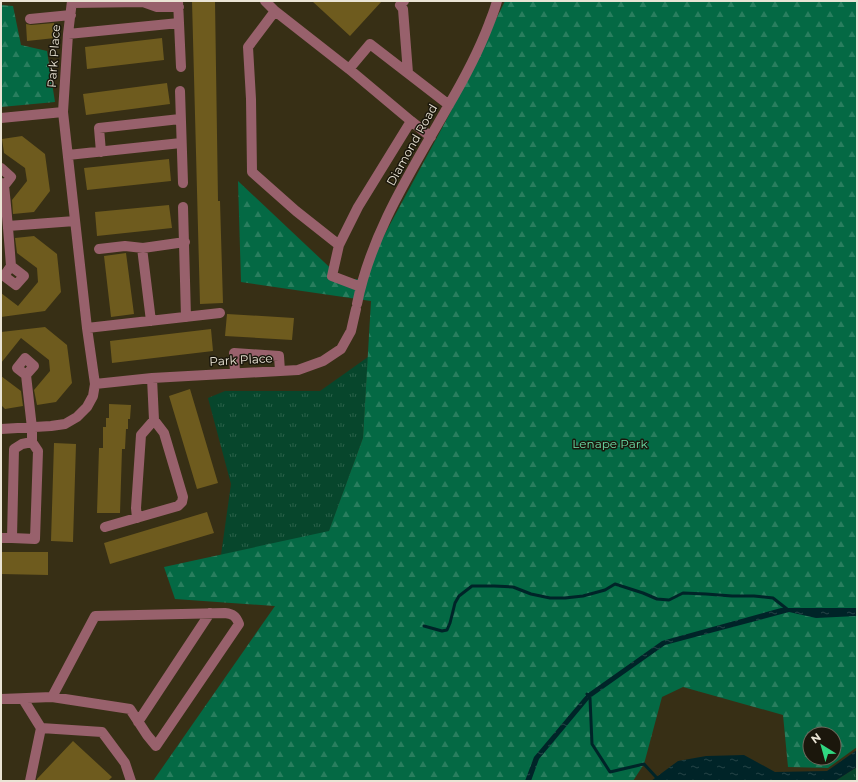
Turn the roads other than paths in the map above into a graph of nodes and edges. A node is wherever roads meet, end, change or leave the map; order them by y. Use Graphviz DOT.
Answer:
graph roads {
  1 [pos="265,1"];
  2 [pos="404,1"];
  3 [pos="497,1"];
  4 [pos="72,2"];
  5 [pos="179,4"];
  6 [pos="275,11"];
  7 [pos="71,15"];
  8 [pos="30,18"];
  9 [pos="179,23"];
  10 [pos="68,34"];
  11 [pos="181,66"];
  12 [pos="349,69"];
  13 [pos="408,73"];
  14 [pos="180,91"];
  15 [pos="449,105"];
  16 [pos="63,112"];
  17 [pos="1,118"];
  18 [pos="180,119"];
  19 [pos="411,121"];
  20 [pos="431,137"];
  21 [pos="181,143"];
  22 [pos="101,152"];
  23 [pos="68,156"];
  24 [pos="1,168"];
  25 [pos="2,184"];
  26 [pos="183,184"];
  27 [pos="183,207"];
  28 [pos="75,221"];
  29 [pos="8,226"];
  30 [pos="185,242"];
  31 [pos="339,245"];
  32 [pos="142,248"];
  33 [pos="99,249"];
  34 [pos="11,266"];
  35 [pos="361,287"];
  36 [pos="357,306"];
  37 [pos="220,313"];
  38 [pos="186,317"];
  39 [pos="151,321"];
  40 [pos="87,328"];
  41 [pos="280,371"];
  42 [pos="234,373"];
  43 [pos="26,375"];
  44 [pos="152,378"];
  45 [pos="94,384"];
  46 [pos="154,420"];
  47 [pos="32,428"];
  48 [pos="1,429"];
  49 [pos="32,442"];
  50 [pos="137,518"];
  51 [pos="105,527"];
  52 [pos="1,538"];
  53 [pos="12,538"];
  54 [pos="210,613"];
  55 [pos="52,697"];
  56 [pos="1,699"];
  57 [pos="24,699"];
  58 [pos="138,722"];
  59 [pos="41,728"];
  60 [pos="30,781"];
  61 [pos="131,781"];
  1 -- 6 [label="street"];
  2 -- 13 [label="street"];
  3 -- 15 [label="street, Diamond Road"];
  4 -- 5 [label="street"];
  4 -- 7 [label="street, Park Place"];
  5 -- 9 [label="street"];
  6 -- 12 [label="street"];
  6 -- 31 [label="street"];
  7 -- 8 [label="street"];
  7 -- 10 [label="street, Park Place"];
  9 -- 10 [label="street"];
  9 -- 11 [label="street"];
  10 -- 16 [label="street, Park Place"];
  12 -- 13 [label="street"];
  12 -- 19 [label="street"];
  13 -- 15 [label="street"];
  14 -- 18 [label="street"];
  15 -- 20 [label="street, Diamond Road"];
  16 -- 17 [label="street"];
  16 -- 23 [label="street, Park Place"];
  18 -- 21 [label="street"];
  18 -- 22 [label="street"];
  19 -- 20 [label="street"];
  19 -- 31 [label="street"];
  20 -- 35 [label="street, Diamond Road"];
  21 -- 22 [label="street"];
  21 -- 26 [label="street"];
  22 -- 23 [label="street"];
  23 -- 28 [label="street, Park Place"];
  24 -- 25 [label="street"];
  25 -- 29 [label="street"];
  27 -- 30 [label="street"];
  28 -- 29 [label="street"];
  28 -- 40 [label="street, Park Place"];
  29 -- 34 [label="street"];
  30 -- 32 [label="street"];
  30 -- 38 [label="street"];
  31 -- 35 [label="street"];
  32 -- 33 [label="street"];
  32 -- 39 [label="street"];
  35 -- 36 [label="street, Diamond Road"];
  36 -- 41 [label="street, Park Place"];
  37 -- 38 [label="street"];
  38 -- 39 [label="street"];
  39 -- 40 [label="street"];
  40 -- 45 [label="street, Park Place"];
  41 -- 42 [label="street, Park Place"];
  41 -- 42 [label="street"];
  42 -- 44 [label="street, Park Place"];
  43 -- 47 [label="street"];
  44 -- 45 [label="street, Park Place"];
  44 -- 46 [label="street"];
  45 -- 47 [label="street, Park Place"];
  46 -- 50 [label="street"];
  46 -- 50 [label="street"];
  47 -- 48 [label="street, Park Place"];
  47 -- 49 [label="street"];
  49 -- 53 [label="street"];
  49 -- 53 [label="street"];
  50 -- 51 [label="street"];
  52 -- 53 [label="street"];
  54 -- 55 [label="street"];
  54 -- 58 [label="street"];
  54 -- 58 [label="street"];
  55 -- 57 [label="street"];
  55 -- 58 [label="street"];
  56 -- 57 [label="street"];
  57 -- 59 [label="street"];
  59 -- 60 [label="street"];
  59 -- 61 [label="street"];
}
